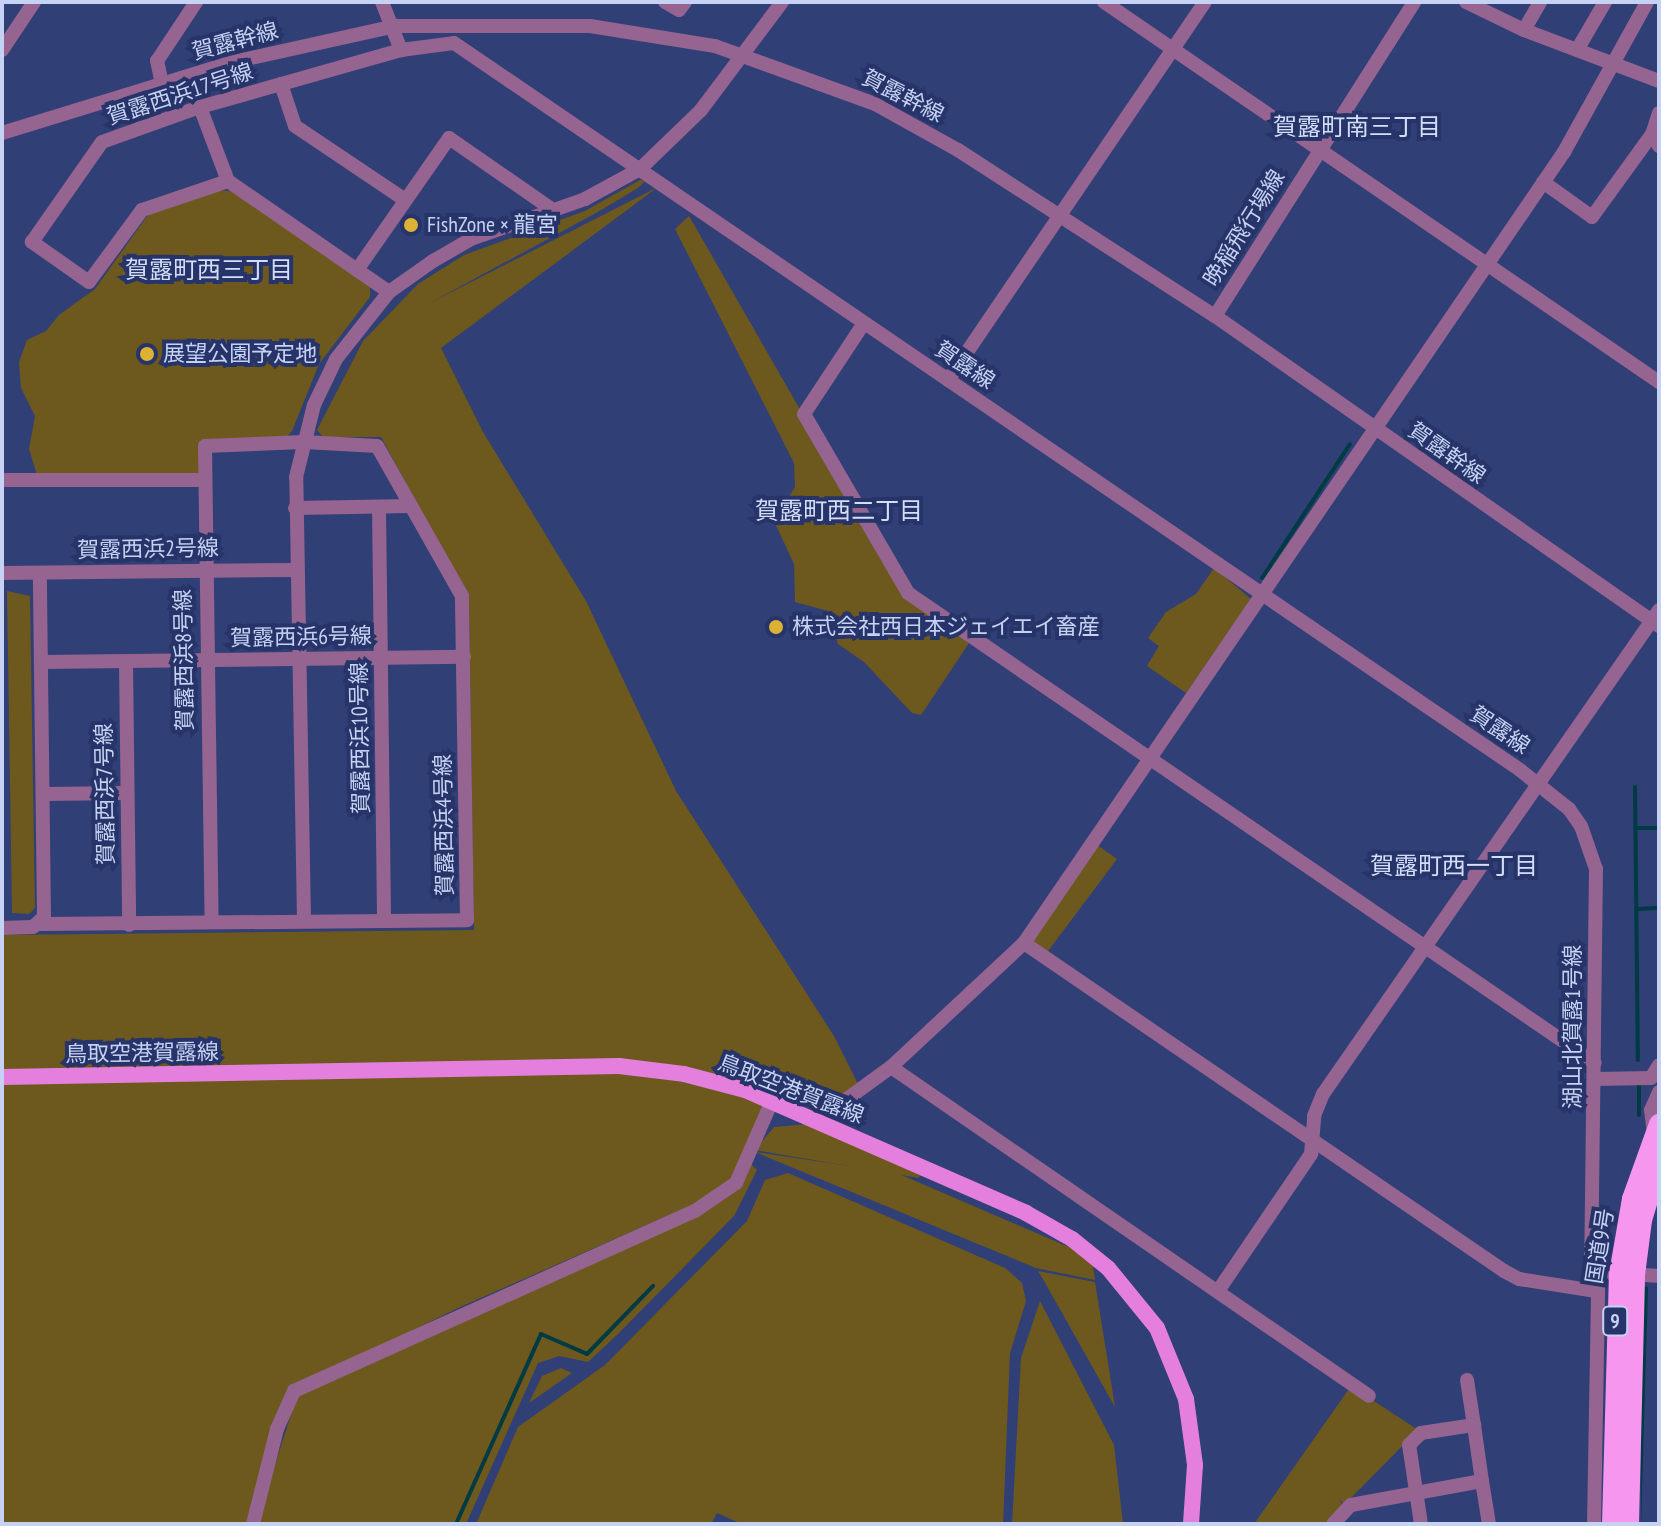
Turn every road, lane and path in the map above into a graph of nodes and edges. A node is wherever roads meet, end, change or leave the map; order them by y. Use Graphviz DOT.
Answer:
graph roads {
  1 [pos="34,2"];
  2 [pos="196,2"];
  3 [pos="382,2"];
  4 [pos="665,2"];
  5 [pos="685,2"];
  6 [pos="782,2"];
  7 [pos="1104,2"];
  8 [pos="1205,2"];
  9 [pos="1414,2"];
  10 [pos="1466,2"];
  11 [pos="1540,2"];
  12 [pos="1605,2"];
  13 [pos="1647,2"];
  14 [pos="396,26"];
  15 [pos="1524,30"];
  16 [pos="2,50"];
  17 [pos="401,50"];
  18 [pos="1172,50"];
  19 [pos="1577,50"];
  20 [pos="742,55"];
  21 [pos="1610,62"];
  22 [pos="1659,81"];
  23 [pos="162,84"];
  24 [pos="281,84"];
  25 [pos="200,107"];
  26 [pos="1659,113"];
  27 [pos="2,133"];
  28 [pos="1656,140"];
  29 [pos="1318,150"];
  30 [pos="640,169"];
  31 [pos="228,181"];
  32 [pos="1543,182"];
  33 [pos="405,200"];
  34 [pos="553,210"];
  35 [pos="1059,214"];
  36 [pos="1486,264"];
  37 [pos="357,270"];
  38 [pos="389,292"];
  39 [pos="1215,316"];
  40 [pos="864,323"];
  41 [pos="948,380"];
  42 [pos="1659,382"];
  43 [pos="1373,428"];
  44 [pos="304,442"];
  45 [pos="2,480"];
  46 [pos="205,480"];
  47 [pos="411,506"];
  48 [pos="379,507"];
  49 [pos="295,508"];
  50 [pos="295,570"];
  51 [pos="204,571"];
  52 [pos="2,573"];
  53 [pos="40,573"];
  54 [pos="1261,594"];
  55 [pos="1657,619"];
  56 [pos="464,657"];
  57 [pos="381,658"];
  58 [pos="298,659"];
  59 [pos="207,660"];
  60 [pos="43,662"];
  61 [pos="126,662"];
  62 [pos="1148,759"];
  63 [pos="1538,783"];
  64 [pos="126,793"];
  65 [pos="44,794"];
  66 [pos="304,920"];
  67 [pos="384,920"];
  68 [pos="212,922"];
  69 [pos="40,924"];
  70 [pos="129,925"];
  71 [pos="2,928"];
  72 [pos="1024,943"];
  73 [pos="1424,950"];
  74 [pos="1595,1063"];
  75 [pos="1659,1065"];
  76 [pos="891,1067"];
  77 [pos="2,1077"];
  78 [pos="1594,1079"];
  79 [pos="1659,1092"];
  80 [pos="772,1101"];
  81 [pos="836,1107"];
  82 [pos="1657,1129"];
  83 [pos="1312,1139"];
  84 [pos="1659,1164"];
  85 [pos="1618,1274"];
  86 [pos="1659,1276"];
  87 [pos="1218,1291"];
  88 [pos="1596,1291"];
  89 [pos="1467,1380"];
  90 [pos="1369,1396"];
  91 [pos="1474,1425"];
  92 [pos="1482,1481"];
  93 [pos="1416,1493"];
  94 [pos="1351,1505"];
  95 [pos="253,1524"];
  96 [pos="1191,1524"];
  97 [pos="1333,1524"];
  98 [pos="1354,1524"];
  99 [pos="1421,1524"];
  100 [pos="1489,1524"];
  101 [pos="1594,1524"];
  102 [pos="1612,1524"];
  103 [pos="1629,1524"];
  1 -- 16 [label="street"];
  2 -- 23 [label="street"];
  3 -- 14 [label="street"];
  4 -- 5 [label="street"];
  6 -- 20 [label="street"];
  7 -- 18 [label="street"];
  8 -- 18 [label="street"];
  9 -- 29 [label="street, 晩稲飛行場線"];
  10 -- 15 [label="street"];
  11 -- 15 [label="street"];
  12 -- 19 [label="street"];
  13 -- 21 [label="street"];
  14 -- 17 [label="street"];
  14 -- 20 [label="street, 賀露幹線"];
  14 -- 23 [label="street, 賀露幹線"];
  15 -- 19 [label="street"];
  17 -- 24 [label="street, 賀露西浜17号線"];
  17 -- 30 [label="street, 賀露線"];
  18 -- 29 [label="street"];
  18 -- 35 [label="street"];
  19 -- 21 [label="street"];
  20 -- 30 [label="street"];
  20 -- 35 [label="street, 賀露幹線"];
  21 -- 22 [label="street"];
  21 -- 32 [label="street"];
  23 -- 27 [label="street, 賀露幹線"];
  24 -- 25 [label="street, 賀露西浜17号線"];
  24 -- 33 [label="street"];
  25 -- 31 [label="street"];
  25 -- 31 [label="street, 賀露西浜17号線"];
  26 -- 28 [label="street"];
  28 -- 32 [label="street"];
  29 -- 36 [label="street"];
  29 -- 39 [label="street, 晩稲飛行場線"];
  30 -- 34 [label="street"];
  30 -- 40 [label="street, 賀露線"];
  31 -- 37 [label="street"];
  32 -- 36 [label="street"];
  33 -- 34 [label="street"];
  33 -- 37 [label="street"];
  34 -- 38 [label="street"];
  35 -- 39 [label="street, 賀露幹線"];
  35 -- 41 [label="street"];
  36 -- 42 [label="street"];
  36 -- 43 [label="street"];
  37 -- 38 [label="street"];
  38 -- 44 [label="street"];
  39 -- 43 [label="street, 賀露幹線"];
  40 -- 41 [label="street, 賀露線"];
  40 -- 62 [label="street"];
  41 -- 54 [label="street, 賀露線"];
  43 -- 54 [label="street"];
  43 -- 55 [label="street, 賀露幹線"];
  44 -- 46 [label="street, 賀露西浜8号線"];
  44 -- 47 [label="street, 賀露西浜4号線"];
  44 -- 49 [label="street"];
  45 -- 46 [label="street"];
  46 -- 51 [label="street, 賀露西浜8号線"];
  47 -- 48 [label="street"];
  47 -- 56 [label="street, 賀露西浜4号線"];
  48 -- 49 [label="street"];
  48 -- 57 [label="street, 賀露西浜10号線"];
  49 -- 50 [label="street"];
  50 -- 51 [label="street, 賀露西浜2号線"];
  50 -- 58 [label="street"];
  51 -- 53 [label="street, 賀露西浜2号線"];
  51 -- 59 [label="street, 賀露西浜8号線"];
  52 -- 53 [label="street, 賀露西浜2号線"];
  53 -- 60 [label="street"];
  54 -- 62 [label="street"];
  54 -- 63 [label="street, 賀露線"];
  55 -- 63 [label="street"];
  56 -- 57 [label="street, 賀露西浜6号線"];
  56 -- 67 [label="street, 賀露西浜4号線"];
  57 -- 58 [label="street, 賀露西浜6号線"];
  57 -- 67 [label="street, 賀露西浜10号線"];
  58 -- 59 [label="street, 賀露西浜6号線"];
  58 -- 66 [label="street"];
  59 -- 61 [label="street, 賀露西浜6号線"];
  59 -- 68 [label="street, 賀露西浜8号線"];
  60 -- 61 [label="street, 賀露西浜6号線"];
  60 -- 65 [label="street"];
  61 -- 64 [label="street, 賀露西浜7号線"];
  62 -- 72 [label="street"];
  62 -- 73 [label="street"];
  63 -- 73 [label="street"];
  63 -- 74 [label="street, 湖山北賀露1号線"];
  64 -- 65 [label="street"];
  64 -- 70 [label="street, 賀露西浜7号線"];
  65 -- 69 [label="street"];
  66 -- 67 [label="street, 賀露西浜4号線"];
  66 -- 68 [label="street, 賀露西浜4号線"];
  68 -- 70 [label="street, 賀露西浜4号線"];
  69 -- 70 [label="street, 賀露西浜4号線"];
  69 -- 71 [label="street, 賀露西浜4号線"];
  72 -- 76 [label="street"];
  72 -- 83 [label="street"];
  73 -- 74 [label="street"];
  73 -- 83 [label="street"];
  74 -- 78 [label="street, 湖山北賀露1号線"];
  75 -- 78 [label="street"];
  76 -- 81 [label="street"];
  76 -- 87 [label="street"];
  77 -- 80 [label="main road, 鳥取空港賀露線"];
  78 -- 85 [label="street, 湖山北賀露1号線"];
  79 -- 82 [label="street"];
  80 -- 95 [label="street"];
  80 -- 96 [label="main road, 鳥取空港賀露線"];
  82 -- 85 [label="highway, 国道9号 / 9"];
  83 -- 87 [label="street"];
  83 -- 88 [label="street"];
  84 -- 85 [label="highway, 国道9号 / 9"];
  85 -- 86 [label="street"];
  85 -- 88 [label="street"];
  85 -- 102 [label="highway, 国道9号 / 9"];
  85 -- 103 [label="highway, 国道9号 / 9"];
  87 -- 90 [label="street"];
  88 -- 101 [label="street"];
  89 -- 91 [label="street"];
  91 -- 92 [label="street"];
  91 -- 93 [label="street"];
  92 -- 93 [label="street"];
  92 -- 100 [label="street"];
  93 -- 94 [label="street"];
  93 -- 99 [label="street"];
  94 -- 97 [label="street"];
  94 -- 98 [label="street"];
}
